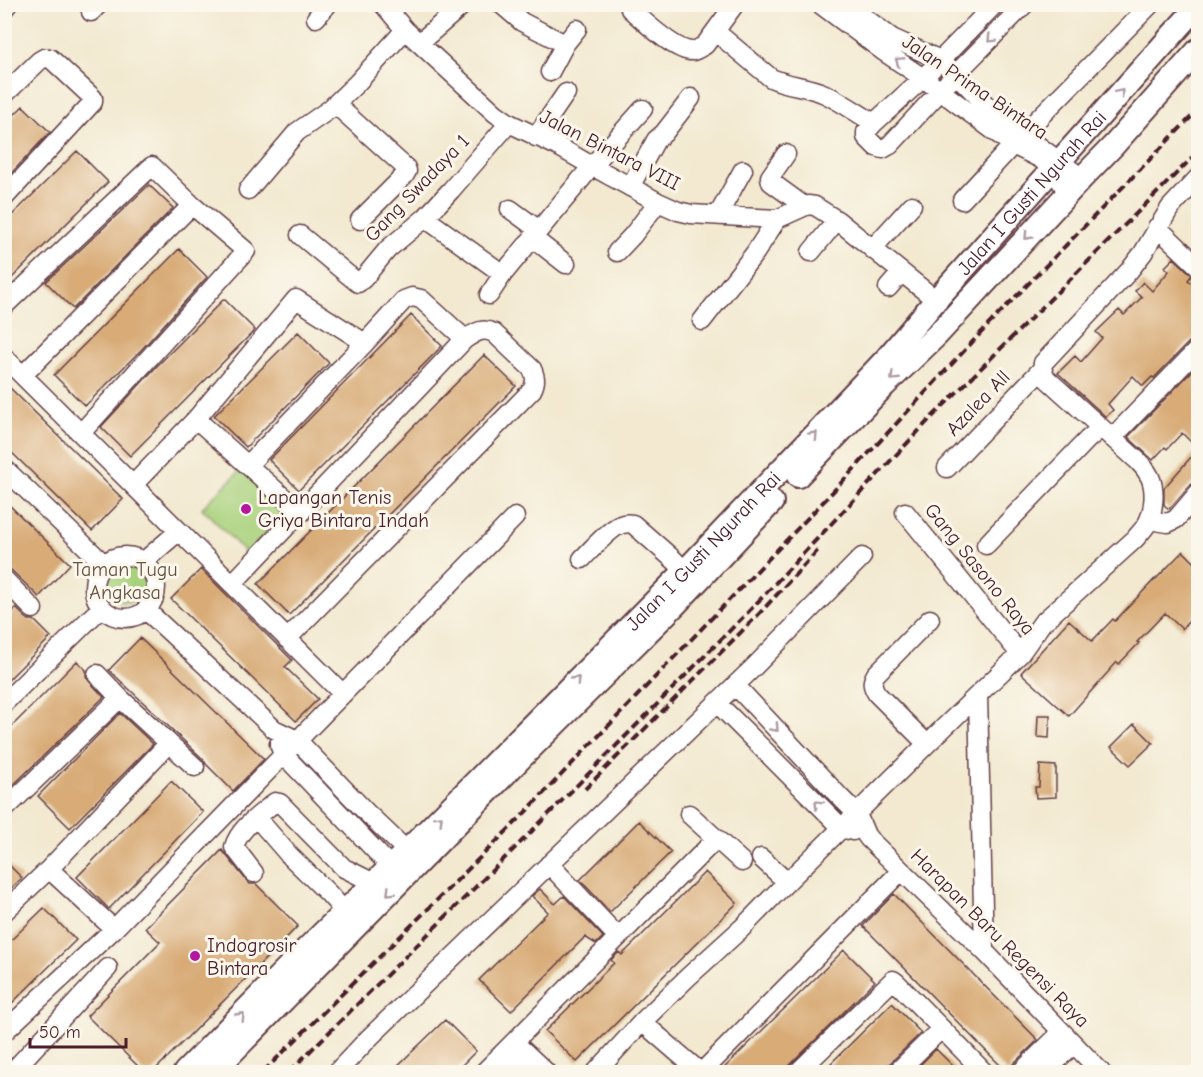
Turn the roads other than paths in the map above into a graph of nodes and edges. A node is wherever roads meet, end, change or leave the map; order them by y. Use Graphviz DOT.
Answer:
graph roads {
  1 [pos="8,4"];
  2 [pos="383,4"];
  3 [pos="464,4"];
  4 [pos="501,4"];
  5 [pos="735,4"];
  6 [pos="820,4"];
  7 [pos="846,4"];
  8 [pos="995,4"];
  9 [pos="1025,4"];
  10 [pos="1151,4"];
  11 [pos="629,6"];
  12 [pos="1198,6"];
  13 [pos="4,9"];
  14 [pos="577,29"];
  15 [pos="405,30"];
  16 [pos="716,32"];
  17 [pos="419,43"];
  18 [pos="565,44"];
  19 [pos="1198,50"];
  20 [pos="940,60"];
  21 [pos="550,72"];
  22 [pos="956,74"];
  23 [pos="923,78"];
  24 [pos="940,91"];
  25 [pos="566,93"];
  26 [pos="4,95"];
  27 [pos="691,98"];
  28 [pos="335,104"];
  29 [pos="643,109"];
  30 [pos="509,123"];
  31 [pos="873,123"];
  32 [pos="536,137"];
  33 [pos="1018,140"];
  34 [pos="786,154"];
  35 [pos="1056,165"];
  36 [pos="592,166"];
  37 [pos="743,170"];
  38 [pos="1198,178"];
  39 [pos="1075,185"];
  40 [pos="630,187"];
  41 [pos="248,190"];
  42 [pos="4,198"];
  43 [pos="962,200"];
  44 [pos="658,202"];
  45 [pos="192,205"];
  46 [pos="912,205"];
  47 [pos="804,206"];
  48 [pos="510,209"];
  49 [pos="718,215"];
  50 [pos="425,218"];
  51 [pos="777,219"];
  52 [pos="360,220"];
  53 [pos="837,220"];
  54 [pos="1157,227"];
  55 [pos="536,234"];
  56 [pos="300,235"];
  57 [pos="872,249"];
  58 [pos="617,252"];
  59 [pos="811,252"];
  60 [pos="566,264"];
  61 [pos="1198,266"];
  62 [pos="901,273"];
  63 [pos="503,274"];
  64 [pos="888,288"];
  65 [pos="489,295"];
  66 [pos="936,300"];
  67 [pos="4,306"];
  68 [pos="702,321"];
  69 [pos="465,339"];
  70 [pos="366,344"];
  71 [pos="1198,349"];
  72 [pos="4,357"];
  73 [pos="1042,369"];
  74 [pos="23,375"];
  75 [pos="196,419"];
  76 [pos="81,433"];
  77 [pos="1106,433"];
  78 [pos="248,465"];
  79 [pos="4,468"];
  80 [pos="947,468"];
  81 [pos="133,485"];
  82 [pos="1198,493"];
  83 [pos="301,513"];
  84 [pos="905,513"];
  85 [pos="515,517"];
  86 [pos="1149,520"];
  87 [pos="179,531"];
  88 [pos="986,545"];
  89 [pos="862,557"];
  90 [pos="582,559"];
  91 [pos="144,562"];
  92 [pos="104,564"];
  93 [pos="685,571"];
  94 [pos="232,584"];
  95 [pos="7,586"];
  96 [pos="101,608"];
  97 [pos="33,609"];
  98 [pos="146,609"];
  99 [pos="930,619"];
  100 [pos="287,639"];
  101 [pos="1020,654"];
  102 [pos="97,674"];
  103 [pos="735,685"];
  104 [pos="342,693"];
  105 [pos="978,694"];
  106 [pos="120,698"];
  107 [pos="717,703"];
  108 [pos="4,704"];
  109 [pos="274,729"];
  110 [pos="297,740"];
  111 [pos="170,743"];
  112 [pos="927,744"];
  113 [pos="517,752"];
  114 [pos="283,754"];
  115 [pos="195,767"];
  116 [pos="4,810"];
  117 [pos="366,812"];
  118 [pos="688,814"];
  119 [pos="857,814"];
  120 [pos="257,818"];
  121 [pos="352,827"];
  122 [pos="842,828"];
  123 [pos="310,833"];
  124 [pos="868,837"];
  125 [pos="716,838"];
  126 [pos="407,851"];
  127 [pos="289,855"];
  128 [pos="761,858"];
  129 [pos="742,862"];
  130 [pos="549,864"];
  131 [pos="390,866"];
  132 [pos="344,868"];
  133 [pos="49,869"];
  134 [pos="901,871"];
  135 [pos="254,873"];
  136 [pos="787,882"];
  137 [pos="374,883"];
  138 [pos="329,894"];
  139 [pos="4,912"];
  140 [pos="345,912"];
  141 [pos="114,929"];
  142 [pos="618,937"];
  143 [pos="984,951"];
  144 [pos="108,968"];
  145 [pos="296,973"];
  146 [pos="642,1022"];
  147 [pos="941,1029"];
  148 [pos="4,1032"];
  149 [pos="1068,1038"];
  150 [pos="508,1048"];
  151 [pos="12,1072"];
  152 [pos="185,1072"];
  153 [pos="213,1072"];
  154 [pos="337,1072"];
  155 [pos="484,1072"];
  156 [pos="521,1072"];
  157 [pos="546,1072"];
  158 [pos="596,1072"];
  159 [pos="701,1072"];
  160 [pos="798,1072"];
  161 [pos="897,1072"];
  162 [pos="984,1072"];
  163 [pos="1021,1072"];
  164 [pos="1044,1072"];
  165 [pos="1101,1072"];
  1 -- 13 [label="street"];
  2 -- 15 [label="street, Jalan Bintara VIII"];
  3 -- 17 [label="street"];
  4 -- 18 [label="street"];
  5 -- 16 [label="street"];
  23 -- 6 [label="street, Jalan Prima Bintara, one-way"];
  7 -- 20 [label="street, Jalan Prima Bintara"];
  8 -- 20 [label="street"];
  9 -- 22 [label="street, one-way"];
  10 -- 33 [label="street"];
  11 -- 16 [label="street"];
  35 -- 12 [label="main road, Jalan I Gusti Ngurah Rai, one-way"];
  14 -- 18 [label="street"];
  15 -- 17 [label="street, Jalan Bintara VIII"];
  15 -- 28 [label="street"];
  16 -- 31 [label="street"];
  17 -- 30 [label="street, Jalan Bintara VIII"];
  18 -- 21 [label="street"];
  19 -- 39 [label="main road, Jalan I Gusti Ngurah Rai"];
  20 -- 22 [label="street, Jalan Prima Bintara"];
  20 -- 23 [label="street"];
  22 -- 24 [label="street"];
  22 -- 33 [label="street, Jalan Prima Bintara"];
  23 -- 24 [label="street, Jalan Prima Bintara"];
  23 -- 31 [label="street"];
  24 -- 31 [label="street"];
  24 -- 33 [label="street, Jalan Prima Bintara"];
  25 -- 32 [label="street"];
  26 -- 42 [label="street"];
  27 -- 40 [label="street"];
  28 -- 41 [label="street"];
  28 -- 52 [label="street"];
  29 -- 36 [label="street"];
  30 -- 32 [label="street, Jalan Bintara VIII"];
  30 -- 50 [label="street, Gang Swadaya 1"];
  32 -- 36 [label="street, Jalan Bintara VIII"];
  33 -- 35 [label="street, Jalan Prima Bintara"];
  33 -- 43 [label="street"];
  34 -- 47 [label="street"];
  35 -- 39 [label="street, Jalan Prima Bintara"];
  35 -- 66 [label="main road, Jalan I Gusti Ngurah Rai"];
  36 -- 40 [label="street, Jalan Bintara VIII"];
  36 -- 55 [label="street"];
  37 -- 49 [label="street"];
  38 -- 54 [label="street, Azalea All"];
  39 -- 113 [label="main road, Jalan I Gusti Ngurah Rai, one-way"];
  40 -- 44 [label="street, Jalan Bintara VIII"];
  44 -- 49 [label="street, Jalan Bintara VIII"];
  44 -- 58 [label="street"];
  45 -- 67 [label="street"];
  45 -- 74 [label="street"];
  45 -- 76 [label="street"];
  46 -- 57 [label="street"];
  47 -- 51 [label="street, Jalan Bintara VIII"];
  47 -- 53 [label="street"];
  48 -- 55 [label="street"];
  49 -- 51 [label="street, Jalan Bintara VIII"];
  50 -- 56 [label="street, Gang Swadaya 1"];
  50 -- 63 [label="street"];
  51 -- 68 [label="street"];
  53 -- 57 [label="street"];
  53 -- 59 [label="street"];
  54 -- 61 [label="street"];
  54 -- 73 [label="street, Azalea All"];
  55 -- 60 [label="street"];
  55 -- 63 [label="street"];
  57 -- 62 [label="street"];
  62 -- 64 [label="street"];
  62 -- 66 [label="street"];
  63 -- 65 [label="street"];
  93 -- 66 [label="main road, Jalan I Gusti Ngurah Rai, one-way"];
  69 -- 70 [label="street"];
  69 -- 83 [label="street"];
  69 -- 100 [label="street"];
  70 -- 75 [label="street"];
  70 -- 78 [label="street"];
  71 -- 77 [label="street"];
  72 -- 74 [label="street"];
  73 -- 77 [label="street"];
  73 -- 80 [label="street, Azalea All"];
  74 -- 76 [label="street"];
  75 -- 78 [label="street"];
  75 -- 81 [label="street"];
  76 -- 81 [label="street"];
  77 -- 86 [label="street"];
  77 -- 88 [label="street"];
  78 -- 83 [label="street"];
  79 -- 92 [label="street"];
  81 -- 87 [label="street"];
  82 -- 86 [label="street"];
  83 -- 94 [label="street"];
  84 -- 101 [label="street, Gang Sasono Raya"];
  85 -- 104 [label="street"];
  86 -- 101 [label="street"];
  87 -- 91 [label="street"];
  87 -- 94 [label="street"];
  89 -- 103 [label="street"];
  90 -- 93 [label="street"];
  91 -- 92 [label="street"];
  91 -- 98 [label="street"];
  92 -- 96 [label="street"];
  113 -- 93 [label="main road, Jalan I Gusti Ngurah Rai, one-way"];
  94 -- 100 [label="street"];
  95 -- 97 [label="street"];
  96 -- 98 [label="street"];
  96 -- 108 [label="street"];
  98 -- 109 [label="street"];
  99 -- 112 [label="street"];
  100 -- 104 [label="street"];
  101 -- 105 [label="street"];
  102 -- 106 [label="street"];
  103 -- 107 [label="street"];
  103 -- 119 [label="street, Harapan Baru Regensi Raya, one-way"];
  104 -- 110 [label="street"];
  105 -- 112 [label="street"];
  105 -- 143 [label="street"];
  106 -- 111 [label="street"];
  106 -- 116 [label="street"];
  122 -- 107 [label="street, Harapan Baru Regensi Raya, one-way"];
  107 -- 130 [label="street"];
  109 -- 110 [label="street"];
  109 -- 114 [label="street"];
  110 -- 114 [label="street"];
  110 -- 117 [label="street"];
  111 -- 115 [label="street"];
  111 -- 133 [label="street"];
  112 -- 119 [label="street"];
  126 -- 113 [label="main road, Jalan I Gusti Ngurah Rai, one-way"];
  113 -- 145 [label="main road, Jalan I Gusti Ngurah Rai, one-way"];
  114 -- 121 [label="street"];
  114 -- 141 [label="street"];
  117 -- 121 [label="street"];
  117 -- 126 [label="street"];
  118 -- 125 [label="street"];
  119 -- 122 [label="street"];
  119 -- 124 [label="street, Harapan Baru Regensi Raya"];
  120 -- 123 [label="street"];
  120 -- 127 [label="street"];
  120 -- 135 [label="street"];
  121 -- 131 [label="street"];
  122 -- 124 [label="street, Harapan Baru Regensi Raya"];
  122 -- 136 [label="street"];
  123 -- 127 [label="street"];
  123 -- 132 [label="street"];
  124 -- 134 [label="street, Harapan Baru Regensi Raya"];
  125 -- 129 [label="street"];
  125 -- 142 [label="street"];
  126 -- 131 [label="main road, Jalan I Gusti Ngurah Rai"];
  127 -- 138 [label="street"];
  128 -- 136 [label="street"];
  130 -- 142 [label="street"];
  130 -- 154 [label="street"];
  131 -- 137 [label="main road, Jalan I Gusti Ngurah Rai"];
  132 -- 137 [label="street"];
  132 -- 138 [label="street"];
  133 -- 139 [label="street"];
  133 -- 141 [label="street"];
  134 -- 143 [label="street, Harapan Baru Regensi Raya"];
  134 -- 159 [label="street"];
  136 -- 146 [label="street"];
  137 -- 140 [label="main road, Jalan I Gusti Ngurah Rai"];
  138 -- 140 [label="street"];
  140 -- 145 [label="main road, Jalan I Gusti Ngurah Rai"];
  141 -- 148 [label="street"];
  142 -- 150 [label="street"];
  143 -- 149 [label="street, Harapan Baru Regensi Raya"];
  144 -- 151 [label="street"];
  152 -- 145 [label="main road, Jalan I Gusti Ngurah Rai, one-way"];
  145 -- 153 [label="main road, Jalan I Gusti Ngurah Rai"];
  146 -- 158 [label="street"];
  146 -- 159 [label="street"];
  147 -- 160 [label="street"];
  147 -- 161 [label="street"];
  147 -- 162 [label="street"];
  149 -- 163 [label="street"];
  149 -- 164 [label="street"];
  149 -- 165 [label="street, Harapan Baru Regensi Raya"];
  150 -- 155 [label="street"];
  150 -- 156 [label="street"];
  150 -- 157 [label="street"];
}
